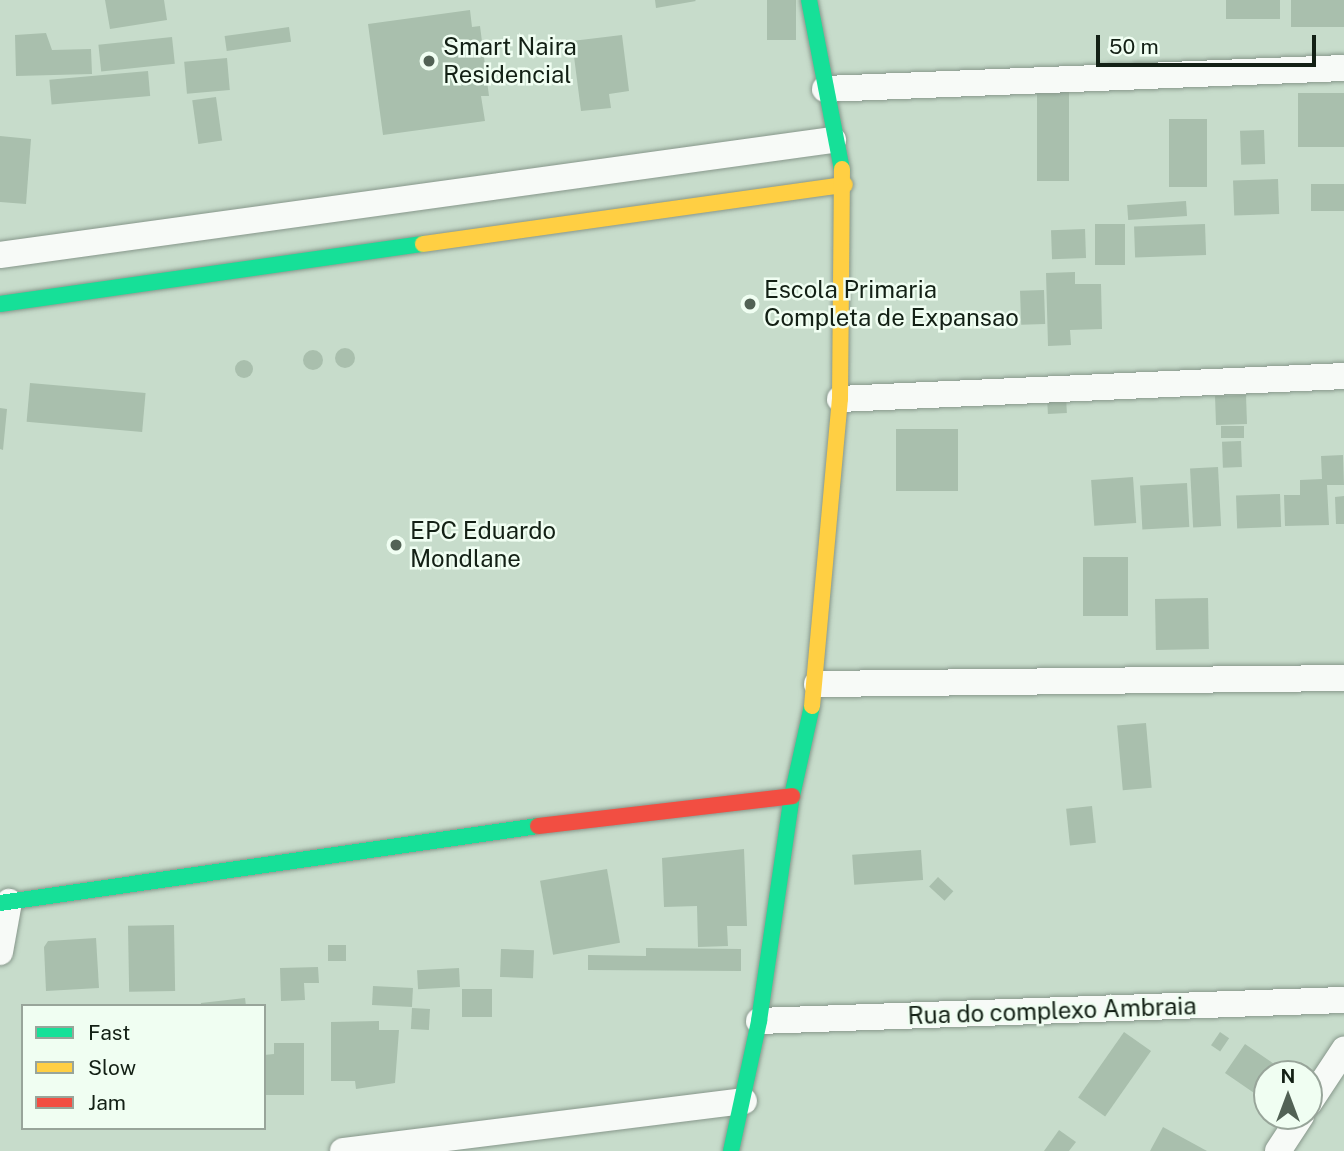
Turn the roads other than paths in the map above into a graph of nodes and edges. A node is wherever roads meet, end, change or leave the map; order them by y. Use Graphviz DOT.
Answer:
graph roads {
  1 [pos="809,0"];
  2 [pos="1344,68"];
  3 [pos="825,89"];
  4 [pos="833,140"];
  5 [pos="845,185"];
  6 [pos="0,255"];
  7 [pos="0,304"];
  8 [pos="1344,376"];
  9 [pos="840,399"];
  10 [pos="1344,678"];
  11 [pos="817,684"];
  12 [pos="792,796"];
  13 [pos="5,902"];
  14 [pos="0,952"];
  15 [pos="1344,1000"];
  16 [pos="759,1021"];
  17 [pos="1344,1050"];
  18 [pos="1323,1082"];
  19 [pos="744,1101"];
  20 [pos="1292,1130"];
  21 [pos="343,1151"];
  22 [pos="731,1151"];
  23 [pos="1278,1151"];
  1 -- 3 [label="street"];
  2 -- 3 [label="street"];
  3 -- 4 [label="street"];
  4 -- 5 [label="street"];
  4 -- 6 [label="street"];
  5 -- 7 [label="street"];
  5 -- 9 [label="street"];
  8 -- 9 [label="street"];
  9 -- 11 [label="street"];
  10 -- 11 [label="street"];
  11 -- 12 [label="street"];
  12 -- 13 [label="street"];
  12 -- 16 [label="street"];
  13 -- 14 [label="street"];
  15 -- 16 [label="street, Rua do complexo Ambraia"];
  16 -- 19 [label="street"];
  17 -- 18 [label="street"];
  19 -- 21 [label="street"];
  19 -- 22 [label="street"];
  20 -- 23 [label="street"];
}
